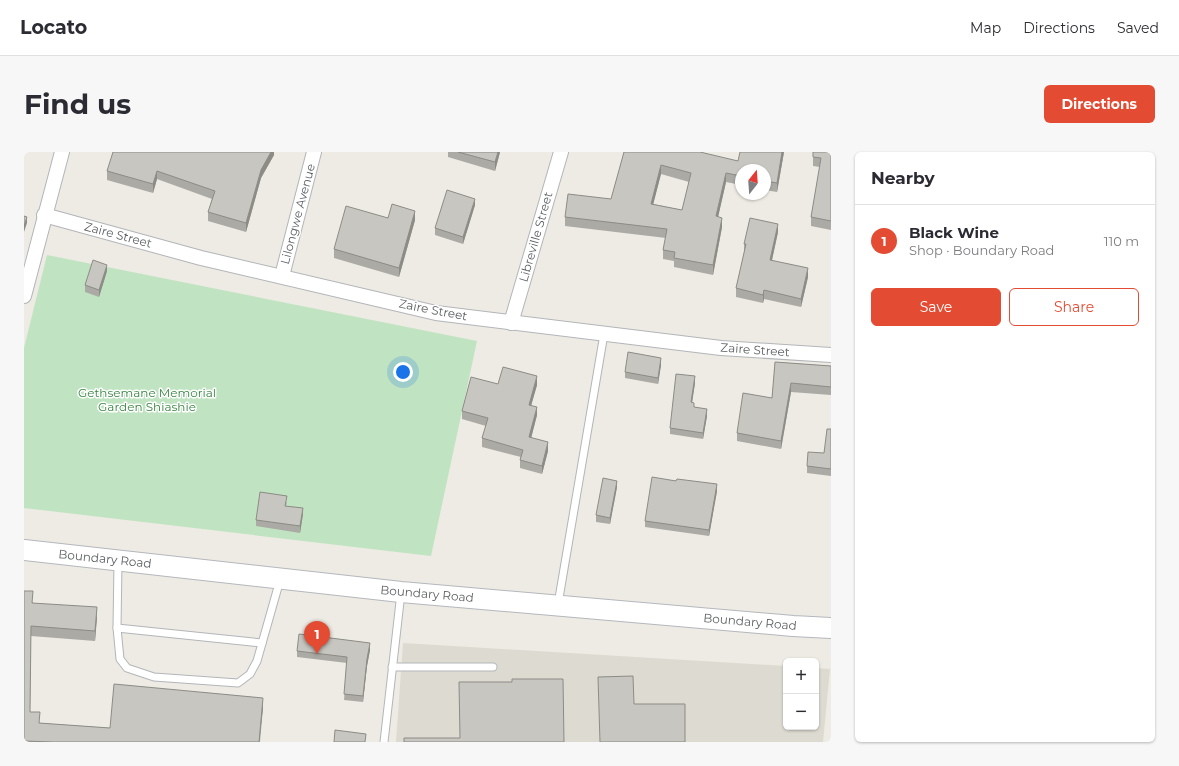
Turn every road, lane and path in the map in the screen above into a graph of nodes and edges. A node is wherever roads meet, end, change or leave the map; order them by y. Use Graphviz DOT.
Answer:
graph roads {
  1 [pos="62,152"];
  2 [pos="314,152"];
  3 [pos="561,152"];
  4 [pos="44,215"];
  5 [pos="282,276"];
  6 [pos="24,296"];
  7 [pos="511,323"];
  8 [pos="604,334"];
  9 [pos="831,355"];
  10 [pos="24,550"];
  11 [pos="118,560"];
  12 [pos="281,578"];
  13 [pos="401,592"];
  14 [pos="558,606"];
  15 [pos="117,628"];
  16 [pos="831,628"];
  17 [pos="262,643"];
  18 [pos="392,667"];
  19 [pos="493,667"];
  20 [pos="384,742"];
  1 -- 4 [label="street"];
  2 -- 5 [label="street, Lilongwe Avenue"];
  3 -- 7 [label="street, Libreville Street"];
  4 -- 5 [label="street, Zaire Street"];
  4 -- 6 [label="street"];
  5 -- 7 [label="street, Zaire Street"];
  7 -- 8 [label="street, Zaire Street"];
  8 -- 9 [label="street, Zaire Street"];
  8 -- 14 [label="lane"];
  10 -- 11 [label="main road, Boundary Road"];
  11 -- 12 [label="main road, Boundary Road"];
  11 -- 15 [label="lane"];
  12 -- 13 [label="main road, Boundary Road"];
  12 -- 17 [label="lane"];
  13 -- 14 [label="main road, Boundary Road"];
  13 -- 18 [label="lane"];
  14 -- 16 [label="main road, Boundary Road"];
  15 -- 17 [label="lane"];
  15 -- 17 [label="lane"];
  18 -- 19 [label="lane"];
  18 -- 20 [label="lane"];
}
